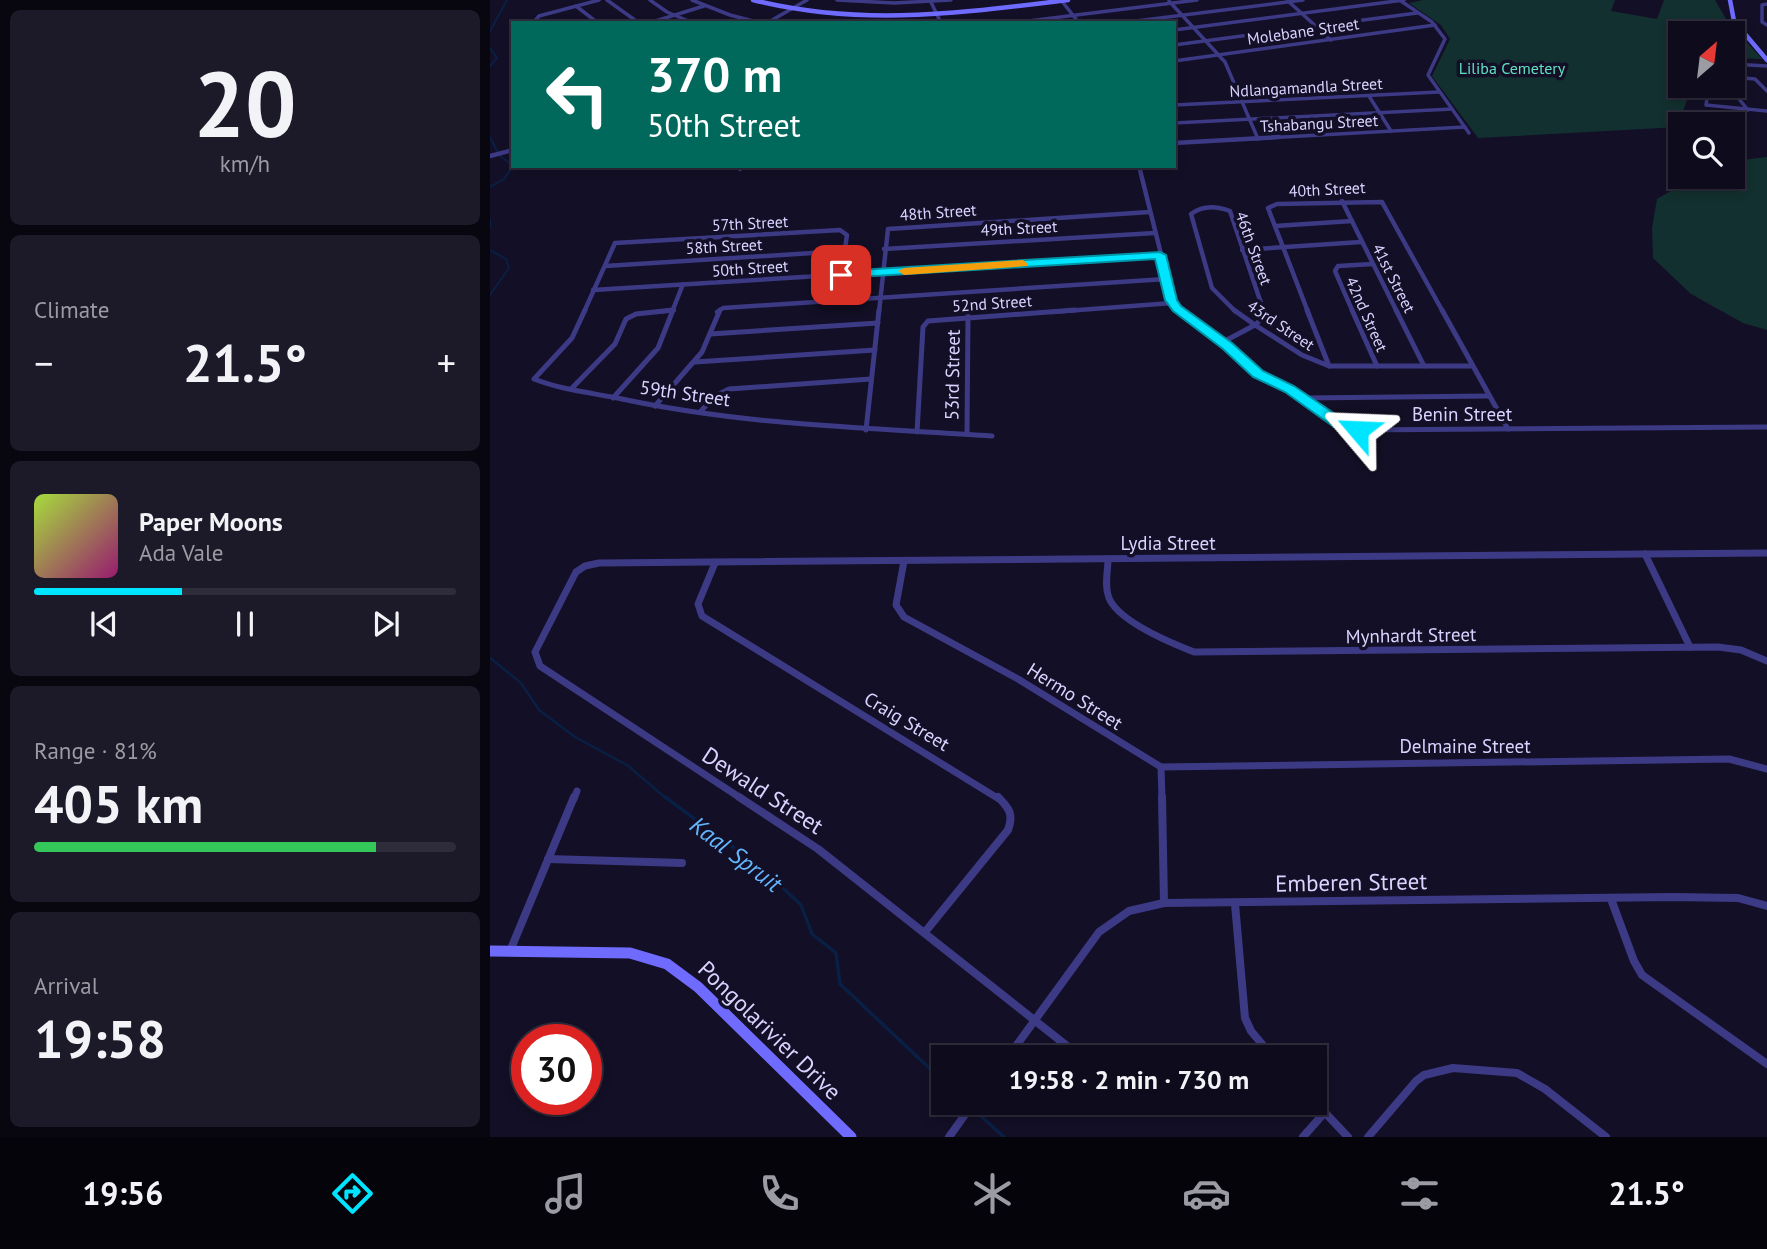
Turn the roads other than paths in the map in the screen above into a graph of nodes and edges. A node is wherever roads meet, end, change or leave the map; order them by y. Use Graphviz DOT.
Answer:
graph roads {
  1 [pos="599,0"];
  2 [pos="607,0"];
  3 [pos="650,0"];
  4 [pos="692,0"];
  5 [pos="753,0"];
  6 [pos="807,0"];
  7 [pos="837,0"];
  8 [pos="951,0"];
  9 [pos="1061,0"];
  10 [pos="1069,0"];
  11 [pos="1197,0"];
  12 [pos="1303,0"];
  13 [pos="1401,0"];
  14 [pos="1730,0"];
  15 [pos="931,1"];
  16 [pos="1288,1"];
  17 [pos="1170,2"];
  18 [pos="1767,4"];
  19 [pos="576,6"];
  20 [pos="704,6"];
  21 [pos="791,9"];
  22 [pos="1418,13"];
  23 [pos="1303,14"];
  24 [pos="673,15"];
  25 [pos="937,15"];
  26 [pos="1073,15"];
  27 [pos="1181,15"];
  28 [pos="594,20"];
  29 [pos="534,21"];
  30 [pos="636,21"];
  31 [pos="655,21"];
  32 [pos="687,21"];
  33 [pos="754,21"];
  34 [pos="770,21"];
  35 [pos="940,21"];
  36 [pos="1027,21"];
  37 [pos="1078,21"];
  38 [pos="1136,21"];
  39 [pos="1435,25"];
  40 [pos="1767,25"];
  41 [pos="1316,26"];
  42 [pos="1194,28"];
  43 [pos="1176,30"];
  44 [pos="1331,40"];
  45 [pos="1206,41"];
  46 [pos="1176,45"];
  47 [pos="1219,55"];
  48 [pos="1766,58"];
  49 [pos="1176,61"];
  50 [pos="1745,65"];
  51 [pos="1767,66"];
  52 [pos="1745,78"];
  53 [pos="1767,91"];
  54 [pos="1439,92"];
  55 [pos="1369,96"];
  56 [pos="1707,98"];
  57 [pos="1738,98"];
  58 [pos="1242,102"];
  59 [pos="1176,105"];
  60 [pos="1452,109"];
  61 [pos="1748,110"];
  62 [pos="1767,111"];
  63 [pos="1379,113"];
  64 [pos="1249,119"];
  65 [pos="1176,124"];
  66 [pos="1465,127"];
  67 [pos="1391,131"];
  68 [pos="1469,133"];
  69 [pos="1258,139"];
  70 [pos="1176,143"];
  71 [pos="511,150"];
  72 [pos="490,156"];
  73 [pos="1139,168"];
  74 [pos="1342,201"];
  75 [pos="1198,209"];
  76 [pos="1150,212"];
  77 [pos="1352,221"];
  78 [pos="1275,226"];
  79 [pos="1155,233"];
  80 [pos="1362,242"];
  81 [pos="613,244"];
  82 [pos="1283,248"];
  83 [pos="884,249"];
  84 [pos="1242,250"];
  85 [pos="844,251"];
  86 [pos="1160,255"];
  87 [pos="1373,264"];
  88 [pos="605,266"];
  89 [pos="883,273"];
  90 [pos="841,275"];
  91 [pos="1166,279"];
  92 [pos="683,285"];
  93 [pos="593,290"];
  94 [pos="881,297"];
  95 [pos="1172,303"];
  96 [pos="674,310"];
  97 [pos="968,316"];
  98 [pos="878,323"];
  99 [pos="1257,324"];
  100 [pos="710,334"];
  101 [pos="1223,342"];
  102 [pos="875,350"];
  103 [pos="695,362"];
  104 [pos="1329,366"];
  105 [pos="1377,366"];
  106 [pos="1424,366"];
  107 [pos="1472,366"];
  108 [pos="871,379"];
  109 [pos="572,388"];
  110 [pos="1489,396"];
  111 [pos="613,398"];
  112 [pos="1303,398"];
  113 [pos="655,406"];
  114 [pos="701,412"];
  115 [pos="1767,427"];
  116 [pos="1508,429"];
  117 [pos="866,430"];
  118 [pos="917,432"];
  119 [pos="967,434"];
  120 [pos="992,436"];
  121 [pos="1767,553"];
  122 [pos="1645,554"];
  123 [pos="1108,559"];
  124 [pos="904,561"];
  125 [pos="715,563"];
  126 [pos="573,575"];
  127 [pos="1690,647"];
  128 [pos="1767,661"];
  129 [pos="1161,767"];
  130 [pos="1767,769"];
  131 [pos="577,791"];
  132 [pos="548,859"];
  133 [pos="682,863"];
  134 [pos="1611,899"];
  135 [pos="1164,903"];
  136 [pos="1235,904"];
  137 [pos="1767,906"];
  138 [pos="925,932"];
  139 [pos="490,951"];
  140 [pos="510,951"];
  141 [pos="1036,1020"];
  142 [pos="1017,1045"];
  143 [pos="1066,1045"];
  144 [pos="1263,1045"];
  145 [pos="1767,1064"];
  146 [pos="1327,1114"];
  147 [pos="965,1115"];
  148 [pos="1322,1115"];
  149 [pos="851,1137"];
  150 [pos="949,1137"];
  151 [pos="1303,1137"];
  152 [pos="1348,1137"];
  153 [pos="1367,1137"];
  154 [pos="1606,1137"];
  1 -- 19 [label="street"];
  2 -- 30 [label="street"];
  3 -- 24 [label="street"];
  4 -- 20 [label="street"];
  5 -- 21 [label="street"];
  6 -- 21 [label="street"];
  7 -- 15 [label="street"];
  8 -- 15 [label="street"];
  9 -- 10 [label="street"];
  9 -- 25 [label="street"];
  9 -- 26 [label="street"];
  11 -- 17 [label="street"];
  12 -- 16 [label="street"];
  13 -- 22 [label="street"];
  13 -- 23 [label="street"];
  14 -- 48 [label="street"];
  15 -- 25 [label="street"];
  16 -- 23 [label="street"];
  16 -- 27 [label="street"];
  17 -- 26 [label="street"];
  17 -- 27 [label="street"];
  18 -- 40 [label="street"];
  19 -- 28 [label="street"];
  19 -- 29 [label="street"];
  20 -- 24 [label="street"];
  20 -- 33 [label="street"];
  21 -- 25 [label="street"];
  21 -- 34 [label="street"];
  22 -- 39 [label="street"];
  22 -- 41 [label="street"];
  23 -- 41 [label="street"];
  23 -- 42 [label="street"];
  24 -- 31 [label="street"];
  24 -- 32 [label="street"];
  25 -- 35 [label="street"];
  26 -- 36 [label="street"];
  26 -- 37 [label="street"];
  27 -- 38 [label="street"];
  27 -- 42 [label="street"];
  39 -- 44 [label="street, Molebane Street"];
  39 -- 54 [label="street"];
  41 -- 44 [label="street"];
  41 -- 45 [label="street"];
  42 -- 43 [label="street"];
  42 -- 45 [label="street"];
  44 -- 47 [label="street, Molebane Street"];
  45 -- 46 [label="street"];
  45 -- 47 [label="street"];
  47 -- 49 [label="street, Molebane Street"];
  47 -- 58 [label="street"];
  50 -- 51 [label="street"];
  52 -- 53 [label="street"];
  54 -- 55 [label="street, Ndlangamandla Street"];
  54 -- 60 [label="street"];
  55 -- 58 [label="street, Ndlangamandla Street"];
  55 -- 63 [label="street"];
  56 -- 61 [label="street"];
  57 -- 61 [label="street"];
  58 -- 59 [label="street, Ndlangamandla Street"];
  58 -- 64 [label="street"];
  60 -- 63 [label="street"];
  60 -- 66 [label="street"];
  61 -- 62 [label="street"];
  63 -- 64 [label="street"];
  63 -- 67 [label="street"];
  64 -- 65 [label="street"];
  64 -- 69 [label="street"];
  66 -- 67 [label="street, Tshabangu Street"];
  66 -- 68 [label="street"];
  67 -- 69 [label="street, Tshabangu Street"];
  69 -- 70 [label="street, Tshabangu Street"];
  71 -- 72 [label="street"];
  73 -- 76 [label="street"];
  74 -- 77 [label="street, 41st Street"];
  74 -- 78 [label="street, 40th Street"];
  74 -- 107 [label="street, 40th Street"];
  75 -- 84 [label="street, 46th Street"];
  75 -- 99 [label="street, 43rd Street"];
  76 -- 79 [label="street"];
  76 -- 83 [label="street, 48th Street"];
  77 -- 78 [label="street"];
  77 -- 80 [label="street, 41st Street"];
  78 -- 82 [label="street"];
  79 -- 83 [label="street, 49th Street"];
  79 -- 86 [label="street"];
  80 -- 82 [label="street"];
  80 -- 87 [label="street, 41st Street"];
  81 -- 85 [label="street, 57th Street"];
  81 -- 88 [label="street, 59th Street"];
  82 -- 84 [label="street"];
  82 -- 104 [label="street"];
  83 -- 89 [label="street"];
  84 -- 99 [label="street, 46th Street"];
  85 -- 88 [label="street, 58th Street"];
  85 -- 90 [label="street"];
  86 -- 89 [label="street, 50th Street"];
  86 -- 91 [label="street"];
  87 -- 105 [label="street, 42nd Street"];
  87 -- 106 [label="street, 41st Street"];
  88 -- 93 [label="street, 59th Street"];
  89 -- 90 [label="street, 50th Street"];
  89 -- 94 [label="street"];
  90 -- 92 [label="street, 50th Street"];
  91 -- 94 [label="street"];
  91 -- 95 [label="street"];
  92 -- 93 [label="street, 50th Street"];
  92 -- 96 [label="street"];
  93 -- 109 [label="street, 59th Street"];
  94 -- 98 [label="street"];
  94 -- 100 [label="street"];
  95 -- 97 [label="street, 52nd Street"];
  95 -- 101 [label="street, Benin Street"];
  96 -- 109 [label="street"];
  96 -- 111 [label="street"];
  97 -- 118 [label="street, 52nd Street"];
  97 -- 119 [label="street, 53rd Street"];
  98 -- 100 [label="street"];
  98 -- 102 [label="street"];
  99 -- 101 [label="street"];
  99 -- 104 [label="street, 43rd Street"];
  100 -- 103 [label="street"];
  101 -- 112 [label="street, Benin Street"];
  102 -- 103 [label="street"];
  102 -- 108 [label="street"];
  103 -- 113 [label="street"];
  104 -- 105 [label="street, 43rd Street"];
  105 -- 106 [label="street, 43rd Street"];
  106 -- 107 [label="street, 43rd Street"];
  107 -- 110 [label="street, 40th Street"];
  108 -- 114 [label="street"];
  108 -- 117 [label="street"];
  109 -- 111 [label="street, 59th Street"];
  110 -- 112 [label="street"];
  110 -- 116 [label="street, 40th Street"];
  111 -- 113 [label="street, 59th Street"];
  112 -- 116 [label="street, Benin Street"];
  113 -- 114 [label="street, 59th Street"];
  114 -- 117 [label="street, 59th Street"];
  115 -- 116 [label="street, Benin Street"];
  117 -- 118 [label="street, 59th Street"];
  118 -- 119 [label="street, 59th Street"];
  119 -- 120 [label="street, 59th Street"];
  121 -- 122 [label="street, Lydia Street"];
  122 -- 123 [label="street, Lydia Street"];
  122 -- 127 [label="street"];
  123 -- 124 [label="street, Lydia Street"];
  123 -- 127 [label="street, Mynhardt Street"];
  124 -- 125 [label="street, Lydia Street"];
  124 -- 129 [label="street, Hermo Street"];
  125 -- 126 [label="street, Lydia Street"];
  125 -- 138 [label="street, Craig Street"];
  126 -- 138 [label="street, Dewald Street"];
  127 -- 128 [label="street, Mynhardt Street"];
  129 -- 130 [label="street, Delmaine Street"];
  129 -- 135 [label="street"];
  131 -- 132 [label="street"];
  132 -- 133 [label="street"];
  132 -- 140 [label="street"];
  134 -- 136 [label="street, Emberen Street"];
  134 -- 137 [label="street, Emberen Street"];
  134 -- 145 [label="street"];
  135 -- 136 [label="street, Emberen Street"];
  135 -- 141 [label="street, Emberen Street"];
  136 -- 144 [label="street"];
  138 -- 141 [label="street, Dewald Street"];
  139 -- 140 [label="street, Pongolarivier Drive"];
  140 -- 149 [label="street, Pongolarivier Drive"];
  141 -- 142 [label="street, Emberen Street"];
  141 -- 143 [label="street, Dewald Street"];
  146 -- 152 [label="street"];
  147 -- 150 [label="street"];
  148 -- 151 [label="street"];
  153 -- 154 [label="street"];
}
